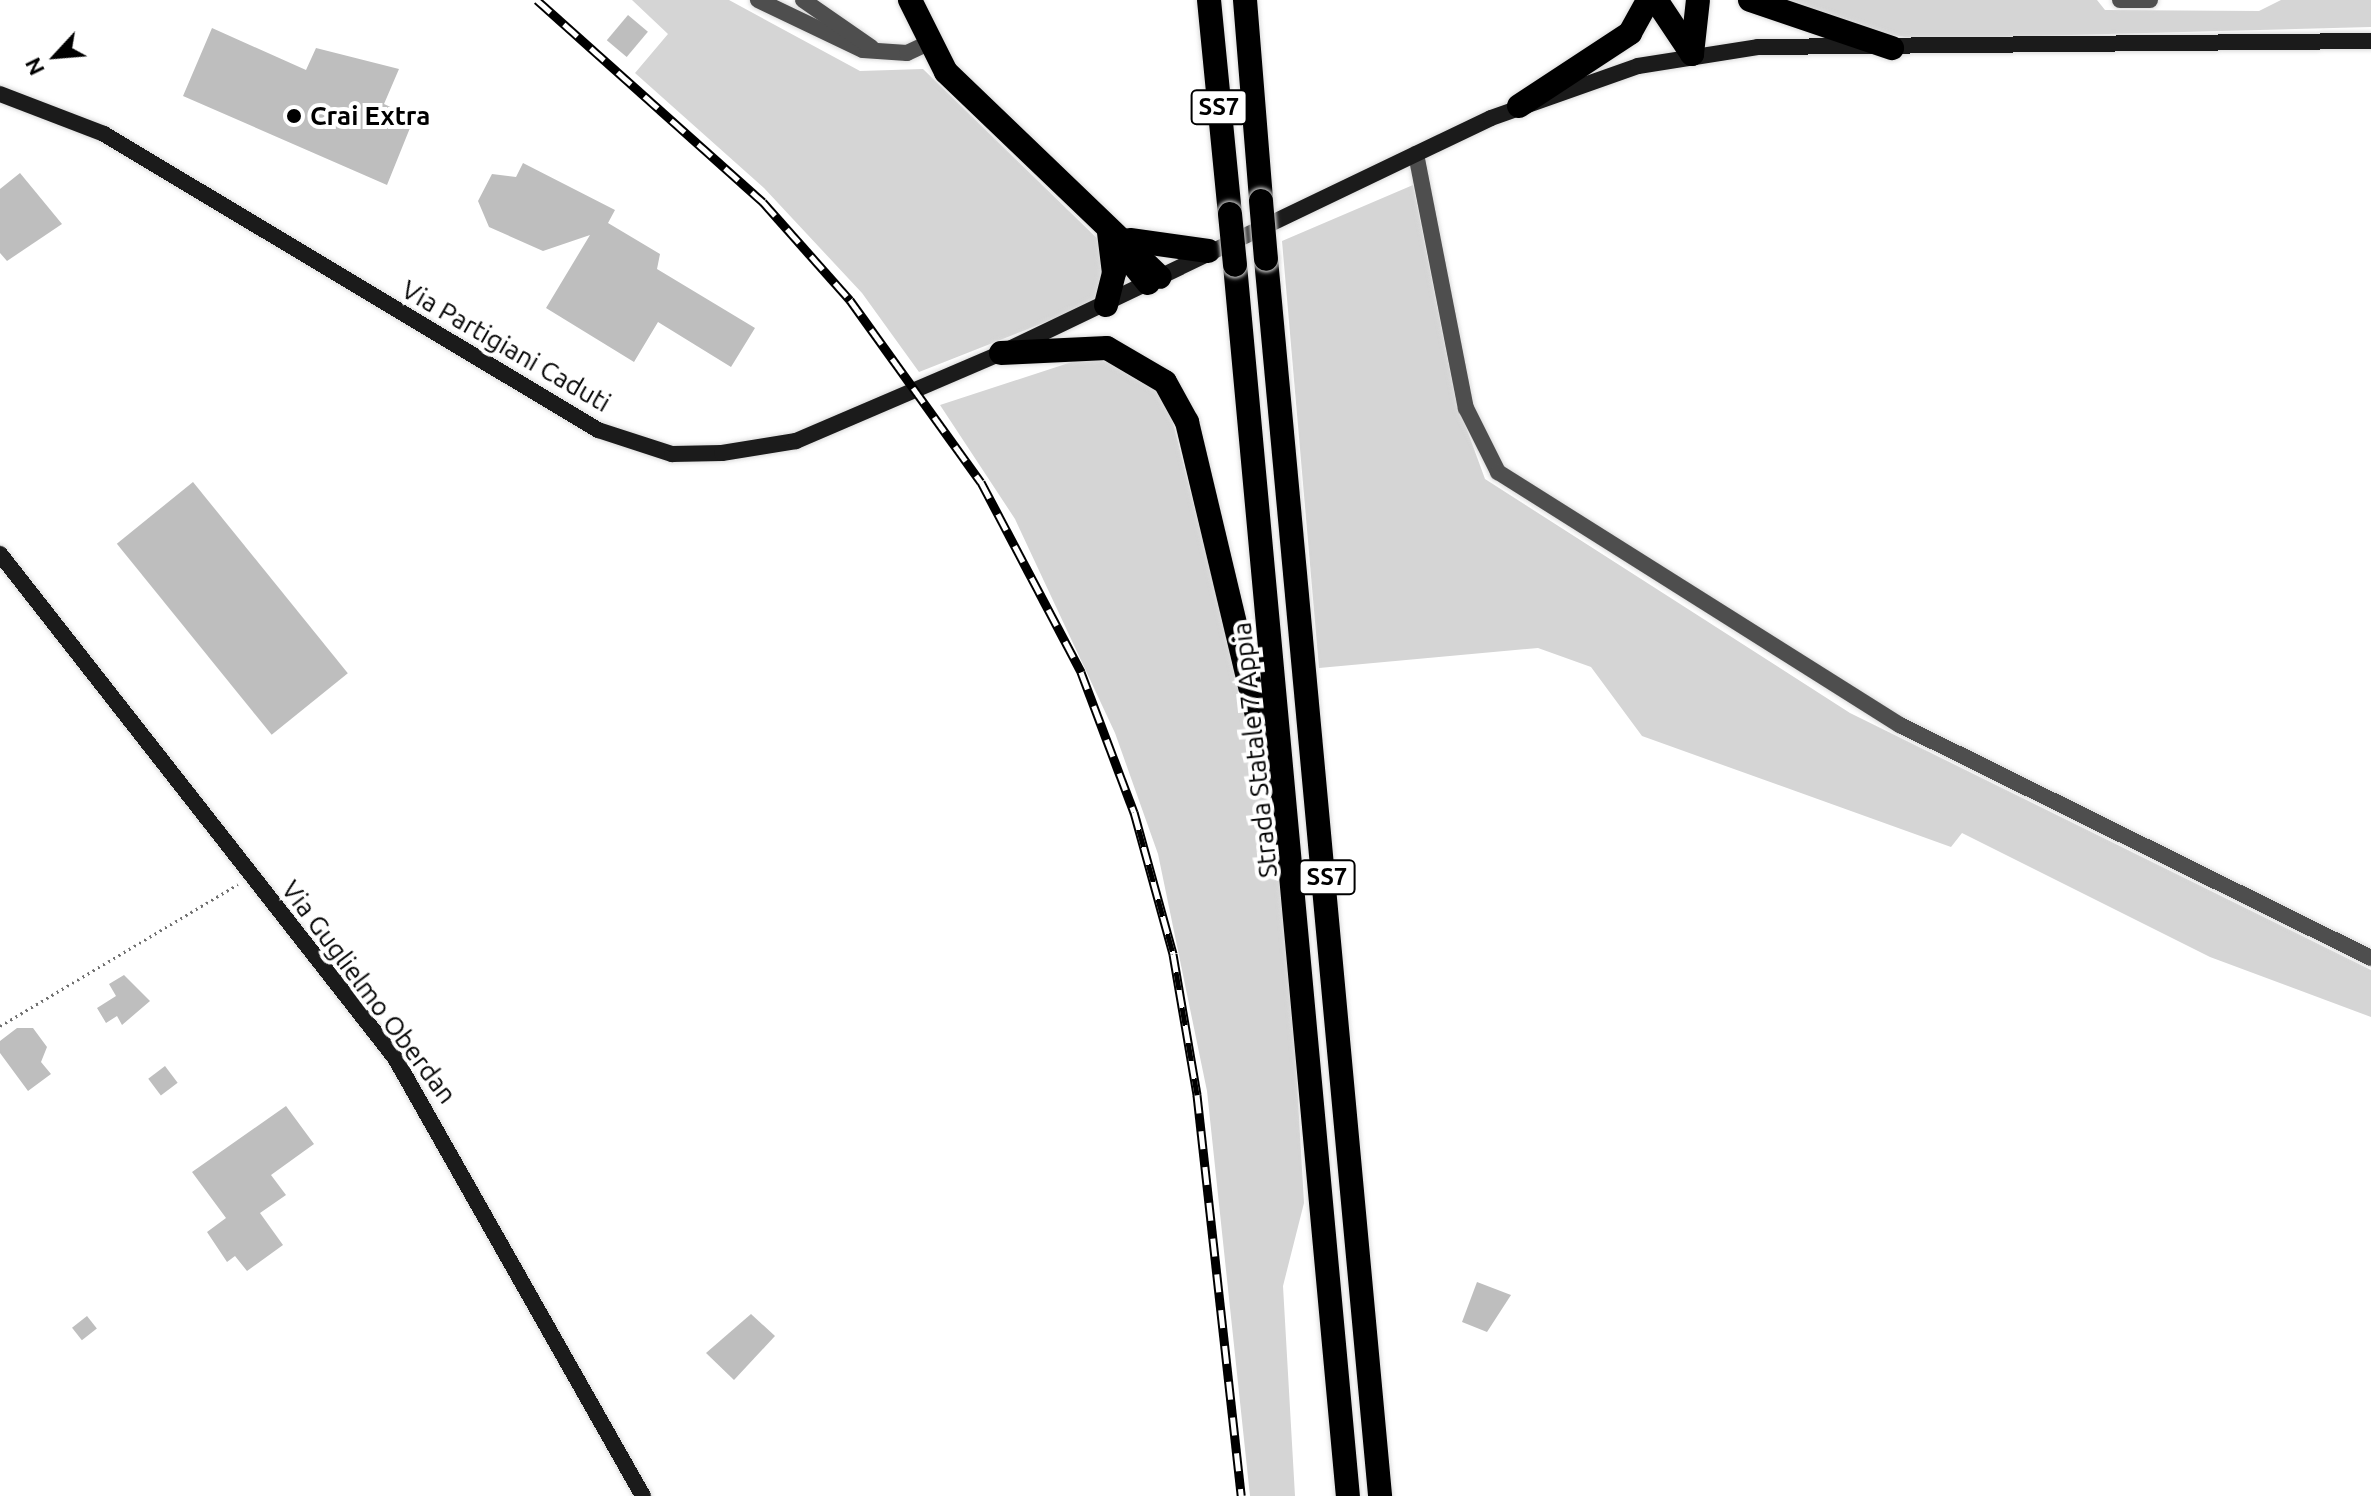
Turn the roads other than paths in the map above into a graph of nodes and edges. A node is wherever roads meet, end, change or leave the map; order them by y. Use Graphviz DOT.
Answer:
graph roads {
  1 [pos="758,0"];
  2 [pos="803,0"];
  3 [pos="823,0"];
  4 [pos="910,0"];
  5 [pos="1207,0"];
  6 [pos="1245,0"];
  7 [pos="1256,0"];
  8 [pos="1648,0"];
  9 [pos="1656,0"];
  10 [pos="1698,0"];
  11 [pos="1750,0"];
  12 [pos="2120,0"];
  13 [pos="2150,0"];
  14 [pos="2370,41"];
  15 [pos="928,43"];
  16 [pos="1250,47"];
  17 [pos="1892,48"];
  18 [pos="874,49"];
  19 [pos="1692,54"];
  20 [pos="0,94"];
  21 [pos="1519,106"];
  22 [pos="1416,154"];
  23 [pos="1109,232"];
  24 [pos="1208,251"];
  25 [pos="1154,280"];
  26 [pos="1106,305"];
  27 [pos="1001,353"];
  28 [pos="0,554"];
  29 [pos="1295,873"];
  30 [pos="2371,958"];
  31 [pos="643,1496"];
  32 [pos="1348,1496"];
  33 [pos="1380,1496"];
  1 -- 18 [label="street"];
  2 -- 18 [label="street"];
  3 -- 18 [label="street"];
  4 -- 15 [label="highway"];
  5 -- 29 [label="highway, Strada Statale 7 Appia / SS7, bridge"];
  6 -- 16 [label="highway, SS7"];
  7 -- 16 [label="highway"];
  8 -- 21 [label="highway"];
  9 -- 19 [label="highway"];
  10 -- 19 [label="highway"];
  11 -- 17 [label="highway"];
  12 -- 13 [label="street"];
  14 -- 17 [label="main road, Via Partigiani Caduti"];
  15 -- 18 [label="street"];
  15 -- 23 [label="highway"];
  16 -- 33 [label="highway, SS7, bridge"];
  17 -- 19 [label="main road, Via Partigiani Caduti"];
  19 -- 21 [label="main road, Via Partigiani Caduti"];
  20 -- 27 [label="main road, Via Partigiani Caduti"];
  21 -- 22 [label="main road, Via Partigiani Caduti"];
  22 -- 24 [label="main road, Via Partigiani Caduti"];
  22 -- 30 [label="street"];
  23 -- 24 [label="highway"];
  23 -- 25 [label="highway"];
  23 -- 26 [label="highway"];
  24 -- 25 [label="main road, Via Partigiani Caduti"];
  25 -- 26 [label="main road, Via Partigiani Caduti"];
  26 -- 27 [label="main road, Via Partigiani Caduti"];
  27 -- 29 [label="highway"];
  28 -- 31 [label="main road, Via Guglielmo Oberdan"];
  29 -- 32 [label="highway, Strada Statale 7 Appia / SS7"];
}
